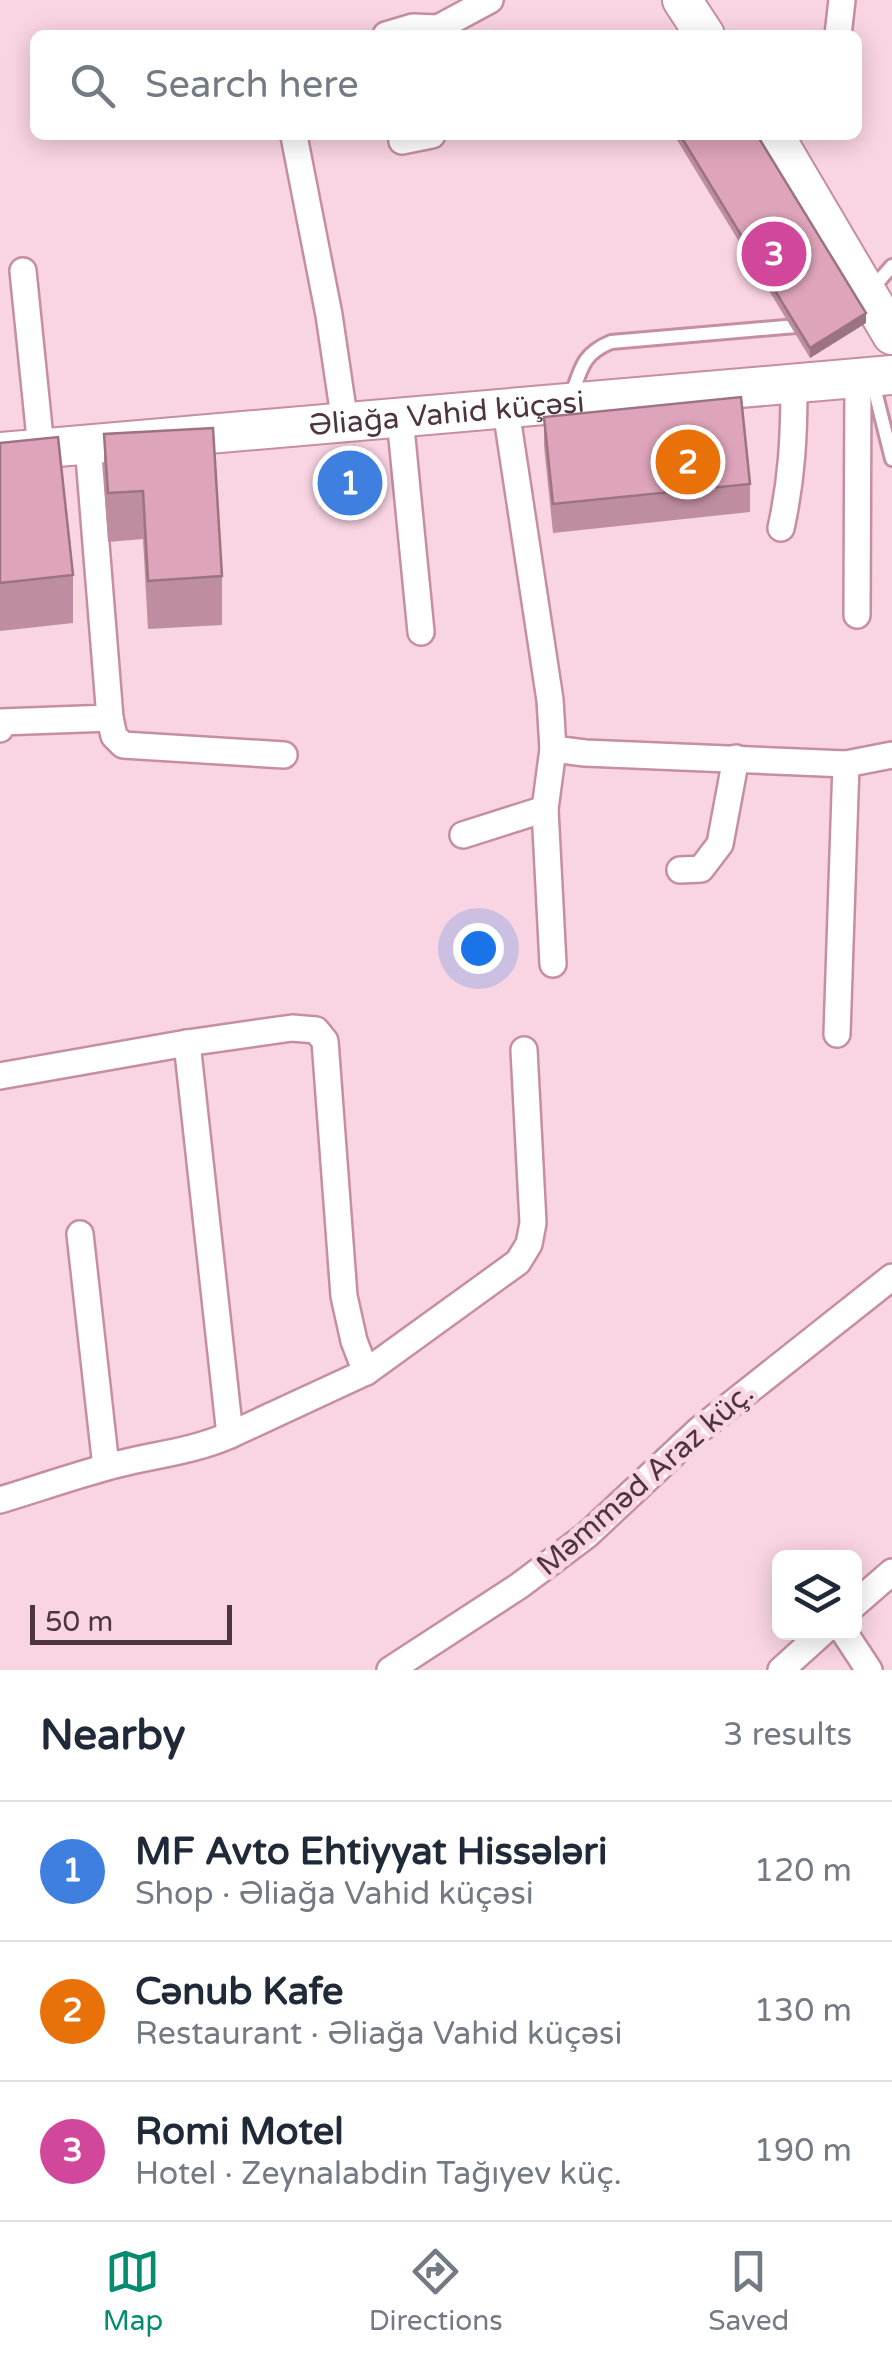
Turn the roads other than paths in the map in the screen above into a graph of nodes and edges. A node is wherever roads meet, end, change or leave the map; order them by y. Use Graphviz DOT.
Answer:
graph roads {
  1 [pos="490,0"];
  2 [pos="682,0"];
  3 [pos="842,0"];
  4 [pos="406,30"];
  5 [pos="702,30"];
  6 [pos="839,30"];
  7 [pos="295,140"];
  8 [pos="411,140"];
  9 [pos="787,140"];
  10 [pos="402,142"];
  11 [pos="23,270"];
  12 [pos="881,307"];
  13 [pos="823,324"];
  14 [pos="874,377"];
  15 [pos="794,384"];
  16 [pos="569,404"];
  17 [pos="506,410"];
  18 [pos="400,418"];
  19 [pos="345,423"];
  20 [pos="88,444"];
  21 [pos="42,448"];
  22 [pos="0,452"];
  23 [pos="892,460"];
  24 [pos="780,528"];
  25 [pos="857,615"];
  26 [pos="421,632"];
  27 [pos="110,718"];
  28 [pos="0,724"];
  29 [pos="554,750"];
  30 [pos="892,754"];
  31 [pos="284,755"];
  32 [pos="736,758"];
  33 [pos="846,764"];
  34 [pos="544,809"];
  35 [pos="463,835"];
  36 [pos="680,870"];
  37 [pos="553,964"];
  38 [pos="837,1034"];
  39 [pos="187,1043"];
  40 [pos="524,1050"];
  41 [pos="0,1076"];
  42 [pos="80,1234"];
  43 [pos="892,1277"];
  44 [pos="366,1372"];
  45 [pos="230,1435"];
  46 [pos="106,1467"];
  47 [pos="0,1500"];
  48 [pos="892,1572"];
  49 [pos="862,1598"];
  50 [pos="814,1640"];
  51 [pos="849,1640"];
  52 [pos="390,1670"];
  53 [pos="781,1670"];
  54 [pos="869,1670"];
  1 -- 4 [label="street"];
  2 -- 5 [label="main road"];
  3 -- 6 [label="street"];
  7 -- 19 [label="street"];
  8 -- 10 [label="street"];
  9 -- 12 [label="main road"];
  11 -- 21 [label="street"];
  13 -- 16 [label="lane"];
  14 -- 15 [label="main road, Əliağa Vahid küçəsi"];
  14 -- 23 [label="lane"];
  14 -- 25 [label="street"];
  15 -- 16 [label="main road, Əliağa Vahid küçəsi"];
  15 -- 24 [label="street"];
  16 -- 17 [label="main road, Əliağa Vahid küçəsi"];
  17 -- 18 [label="main road, Əliağa Vahid küçəsi"];
  17 -- 29 [label="street"];
  18 -- 19 [label="main road, Əliağa Vahid küçəsi"];
  18 -- 26 [label="street"];
  19 -- 20 [label="main road, Əliağa Vahid küçəsi"];
  20 -- 21 [label="main road, Əliağa Vahid küçəsi"];
  20 -- 27 [label="street"];
  21 -- 22 [label="main road, Əliağa Vahid küçəsi"];
  27 -- 28 [label="street"];
  27 -- 31 [label="street"];
  29 -- 32 [label="street"];
  29 -- 34 [label="street"];
  30 -- 33 [label="street"];
  32 -- 33 [label="street"];
  32 -- 36 [label="street"];
  33 -- 38 [label="street"];
  34 -- 35 [label="street"];
  34 -- 37 [label="street"];
  39 -- 41 [label="street"];
  39 -- 44 [label="street"];
  39 -- 45 [label="street"];
  40 -- 44 [label="street"];
  42 -- 46 [label="street"];
  43 -- 52 [label="street, Məmməd Araz küç."];
  44 -- 45 [label="street"];
  45 -- 46 [label="street"];
  46 -- 47 [label="street"];
  48 -- 49 [label="street"];
  50 -- 53 [label="street"];
  51 -- 54 [label="street"];
}
